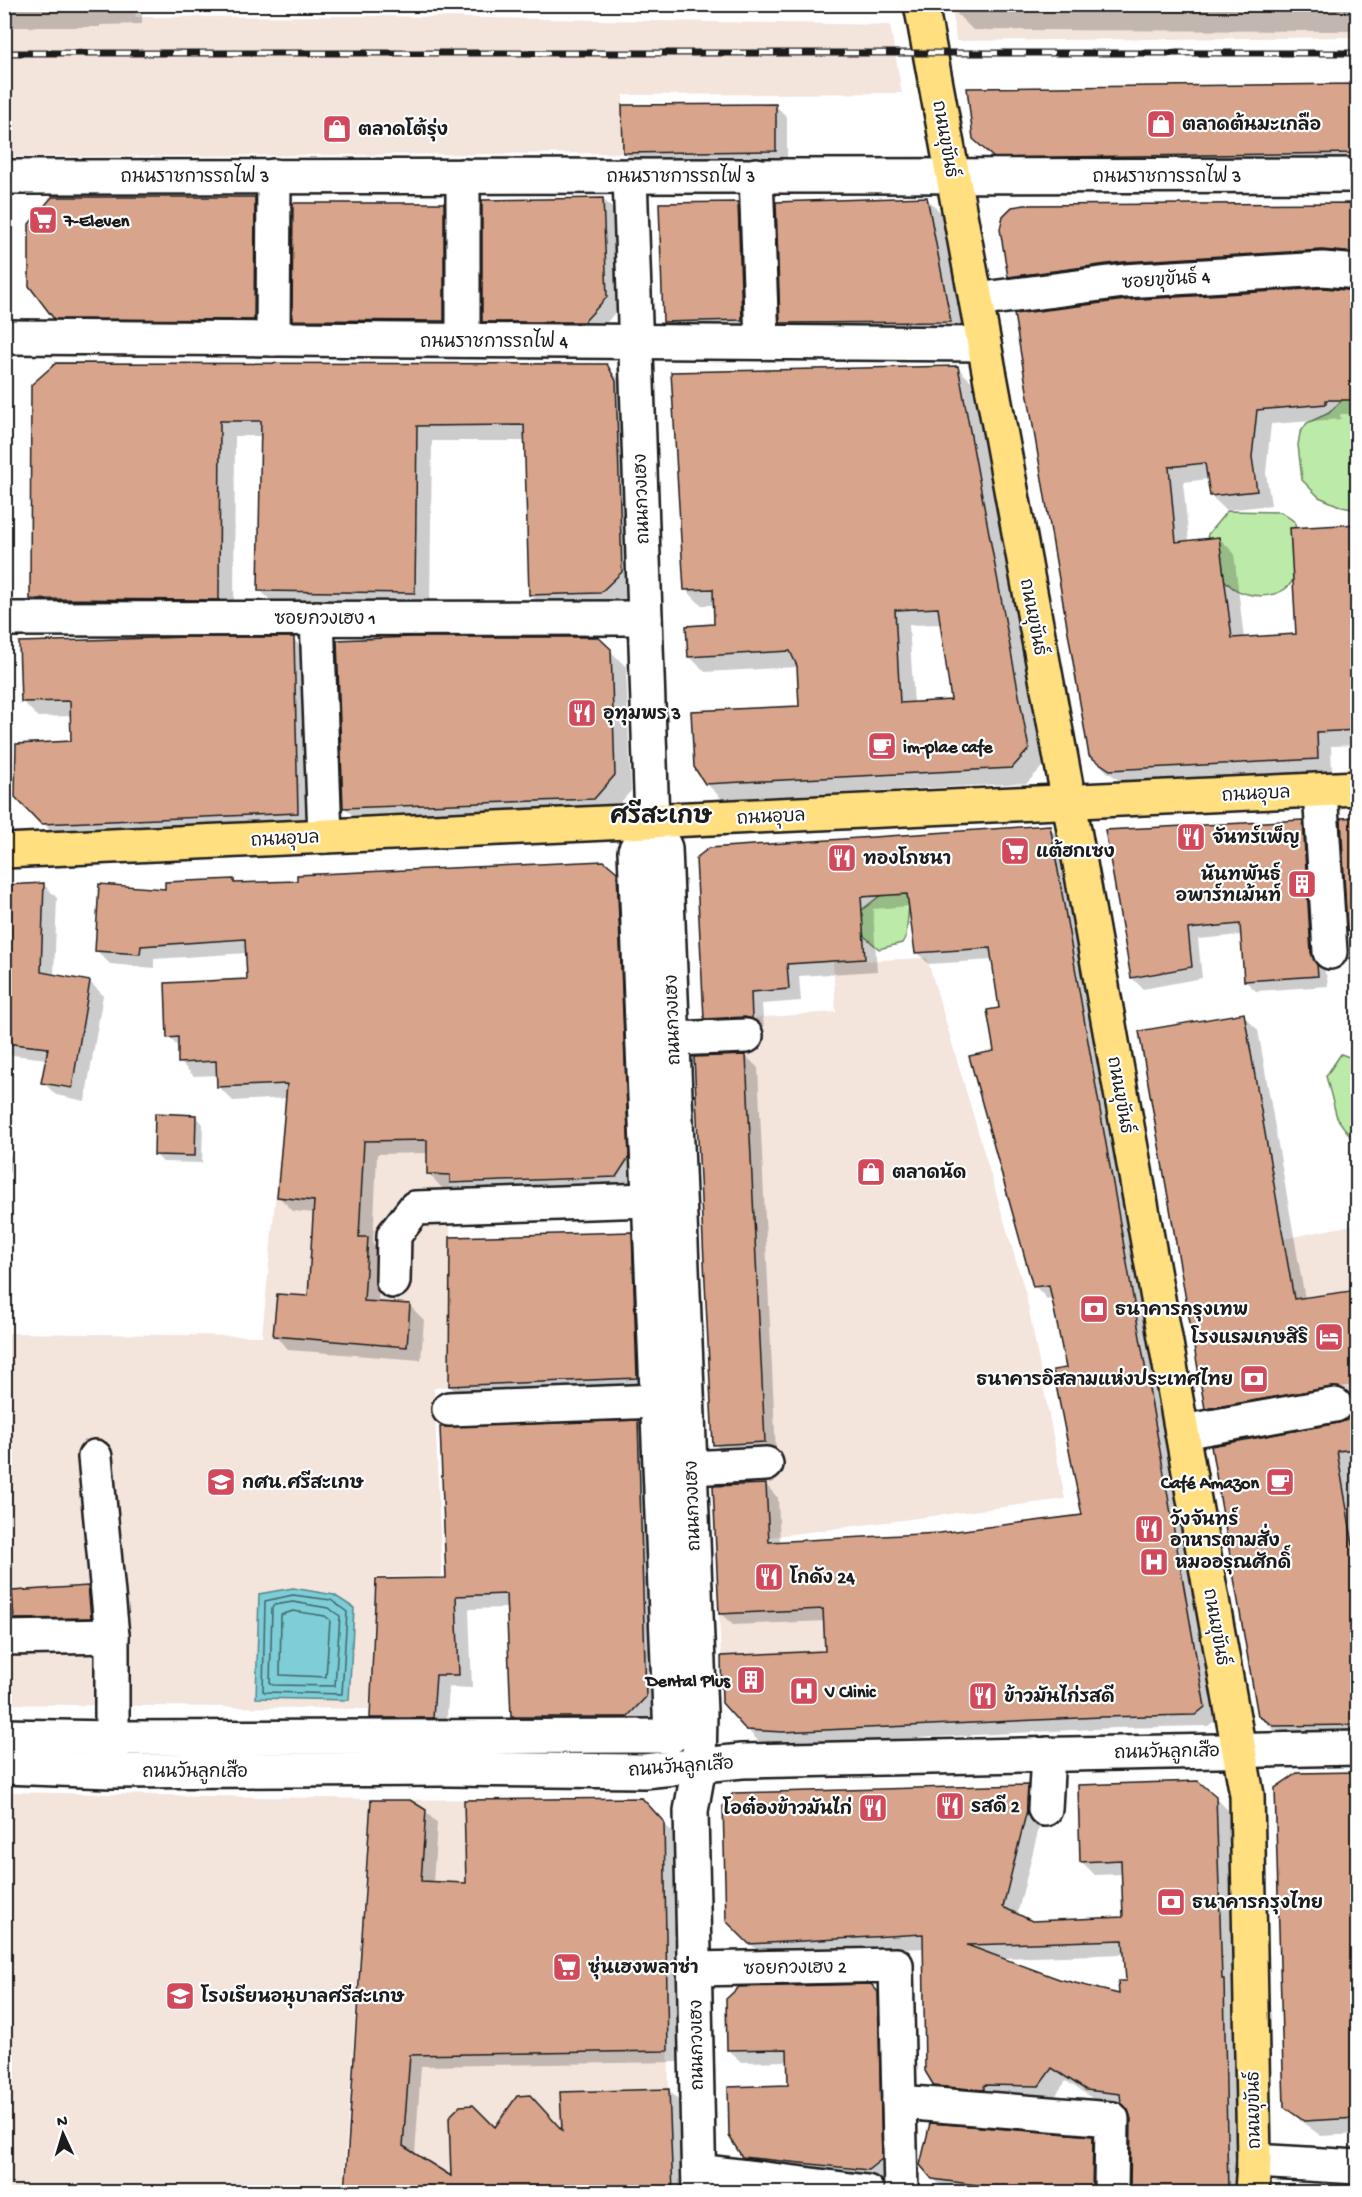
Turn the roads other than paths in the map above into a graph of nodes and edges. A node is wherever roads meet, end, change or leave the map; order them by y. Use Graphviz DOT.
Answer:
graph roads {
  1 [pos="921,4"];
  2 [pos="1358,175"];
  3 [pos="274,176"];
  4 [pos="464,176"];
  5 [pos="630,176"];
  6 [pos="756,176"];
  7 [pos="4,177"];
  8 [pos="953,177"];
  9 [pos="1358,272"];
  10 [pos="976,300"];
  11 [pos="4,337"];
  12 [pos="273,339"];
  13 [pos="463,340"];
  14 [pos="636,342"];
  15 [pos="762,342"];
  16 [pos="984,344"];
  17 [pos="317,618"];
  18 [pos="645,618"];
  19 [pos="4,619"];
  20 [pos="1358,788"];
  21 [pos="1320,790"];
  22 [pos="1069,802"];
  23 [pos="652,822"];
  24 [pos="325,837"];
  25 [pos="4,851"];
  26 [pos="1330,952"];
  27 [pos="746,1036"];
  28 [pos="673,1039"];
  29 [pos="649,1200"];
  30 [pos="393,1281"];
  31 [pos="657,1401"];
  32 [pos="1335,1405"];
  33 [pos="449,1409"];
  34 [pos="1182,1432"];
  35 [pos="95,1457"];
  36 [pos="766,1464"];
  37 [pos="690,1468"];
  38 [pos="112,1636"];
  39 [pos="4,1638"];
  40 [pos="4,1736"];
  41 [pos="671,1736"];
  42 [pos="112,1738"];
  43 [pos="1358,1748"];
  44 [pos="1239,1749"];
  45 [pos="1057,1754"];
  46 [pos="699,1766"];
  47 [pos="4,1767"];
  48 [pos="111,1771"];
  49 [pos="1055,1809"];
  50 [pos="694,1969"];
  51 [pos="899,2102"];
  52 [pos="1358,2167"];
  53 [pos="1253,2177"];
  54 [pos="699,2182"];
  55 [pos="867,2193"];
  56 [pos="901,2193"];
  57 [pos="1111,2193"];
  1 -- 8 [label="main road, ถนนขุขันธ์"];
  2 -- 8 [label="street, ถนนราชการรถไฟ 3"];
  3 -- 4 [label="street, ถนนราชการรถไฟ 3"];
  3 -- 7 [label="street, ถนนราชการรถไฟ 3"];
  3 -- 12 [label="street"];
  4 -- 5 [label="street, ถนนราชการรถไฟ 3"];
  4 -- 13 [label="street"];
  5 -- 6 [label="street, ถนนราชการรถไฟ 3"];
  5 -- 14 [label="street, ถนนกวงเฮง"];
  6 -- 8 [label="street, ถนนราชการรถไฟ 3"];
  6 -- 15 [label="street"];
  8 -- 10 [label="main road, ถนนขุขันธ์"];
  9 -- 10 [label="street, ซอยขุขันธ์ 4"];
  10 -- 16 [label="main road, ถนนขุขันธ์"];
  11 -- 12 [label="street, ถนนราชการรถไฟ 4"];
  12 -- 13 [label="street, ถนนราชการรถไฟ 4"];
  13 -- 14 [label="street, ถนนราชการรถไฟ 4"];
  14 -- 15 [label="street, ถนนราชการรถไฟ 4"];
  14 -- 18 [label="street, ถนนกวงเฮง"];
  15 -- 16 [label="street, ถนนราชการรถไฟ 4"];
  16 -- 22 [label="main road, ถนนขุขันธ์"];
  17 -- 18 [label="street, ซอยกวงเฮง 1"];
  17 -- 19 [label="street, ซอยกวงเฮง 1"];
  17 -- 24 [label="street"];
  18 -- 23 [label="street, ถนนกวงเฮง"];
  20 -- 21 [label="main road, ถนนอุบล"];
  21 -- 22 [label="main road, ถนนอุบล"];
  21 -- 26 [label="street"];
  22 -- 23 [label="main road, ถนนอุบล"];
  22 -- 34 [label="main road, ถนนขุขันธ์"];
  23 -- 24 [label="main road, ถนนอุบล"];
  23 -- 28 [label="street, ถนนกวงเฮง"];
  23 -- 29 [label="street, ถนนกวงเฮง"];
  24 -- 25 [label="main road, ถนนอุบล"];
  27 -- 28 [label="street"];
  28 -- 37 [label="street, ถนนกวงเฮง"];
  29 -- 30 [label="street"];
  29 -- 31 [label="street, ถนนกวงเฮง"];
  31 -- 33 [label="street"];
  31 -- 41 [label="street, ถนนกวงเฮง"];
  32 -- 34 [label="street"];
  34 -- 44 [label="main road, ถนนขุขันธ์"];
  35 -- 38 [label="street"];
  36 -- 37 [label="street"];
  37 -- 46 [label="street, ถนนกวงเฮง"];
  38 -- 39 [label="street"];
  38 -- 42 [label="street"];
  40 -- 42 [label="street, ถนนวันลูกเสือ"];
  41 -- 42 [label="street, ถนนวันลูกเสือ"];
  41 -- 46 [label="street"];
  42 -- 48 [label="street"];
  43 -- 44 [label="street, ถนนวันลูกเสือ"];
  44 -- 45 [label="street, ถนนวันลูกเสือ"];
  44 -- 53 [label="main road, ถนนขุขันธ์"];
  45 -- 46 [label="street, ถนนวันลูกเสือ"];
  45 -- 49 [label="street"];
  46 -- 48 [label="street, ถนนวันลูกเสือ"];
  46 -- 50 [label="street, ถนนกวงเฮง"];
  47 -- 48 [label="street, ถนนวันลูกเสือ"];
  50 -- 51 [label="street, ซอยกวงเฮง 2"];
  50 -- 54 [label="street, ถนนกวงเฮง"];
  51 -- 56 [label="street"];
  51 -- 57 [label="street"];
  52 -- 53 [label="street"];
  54 -- 55 [label="street"];
}
